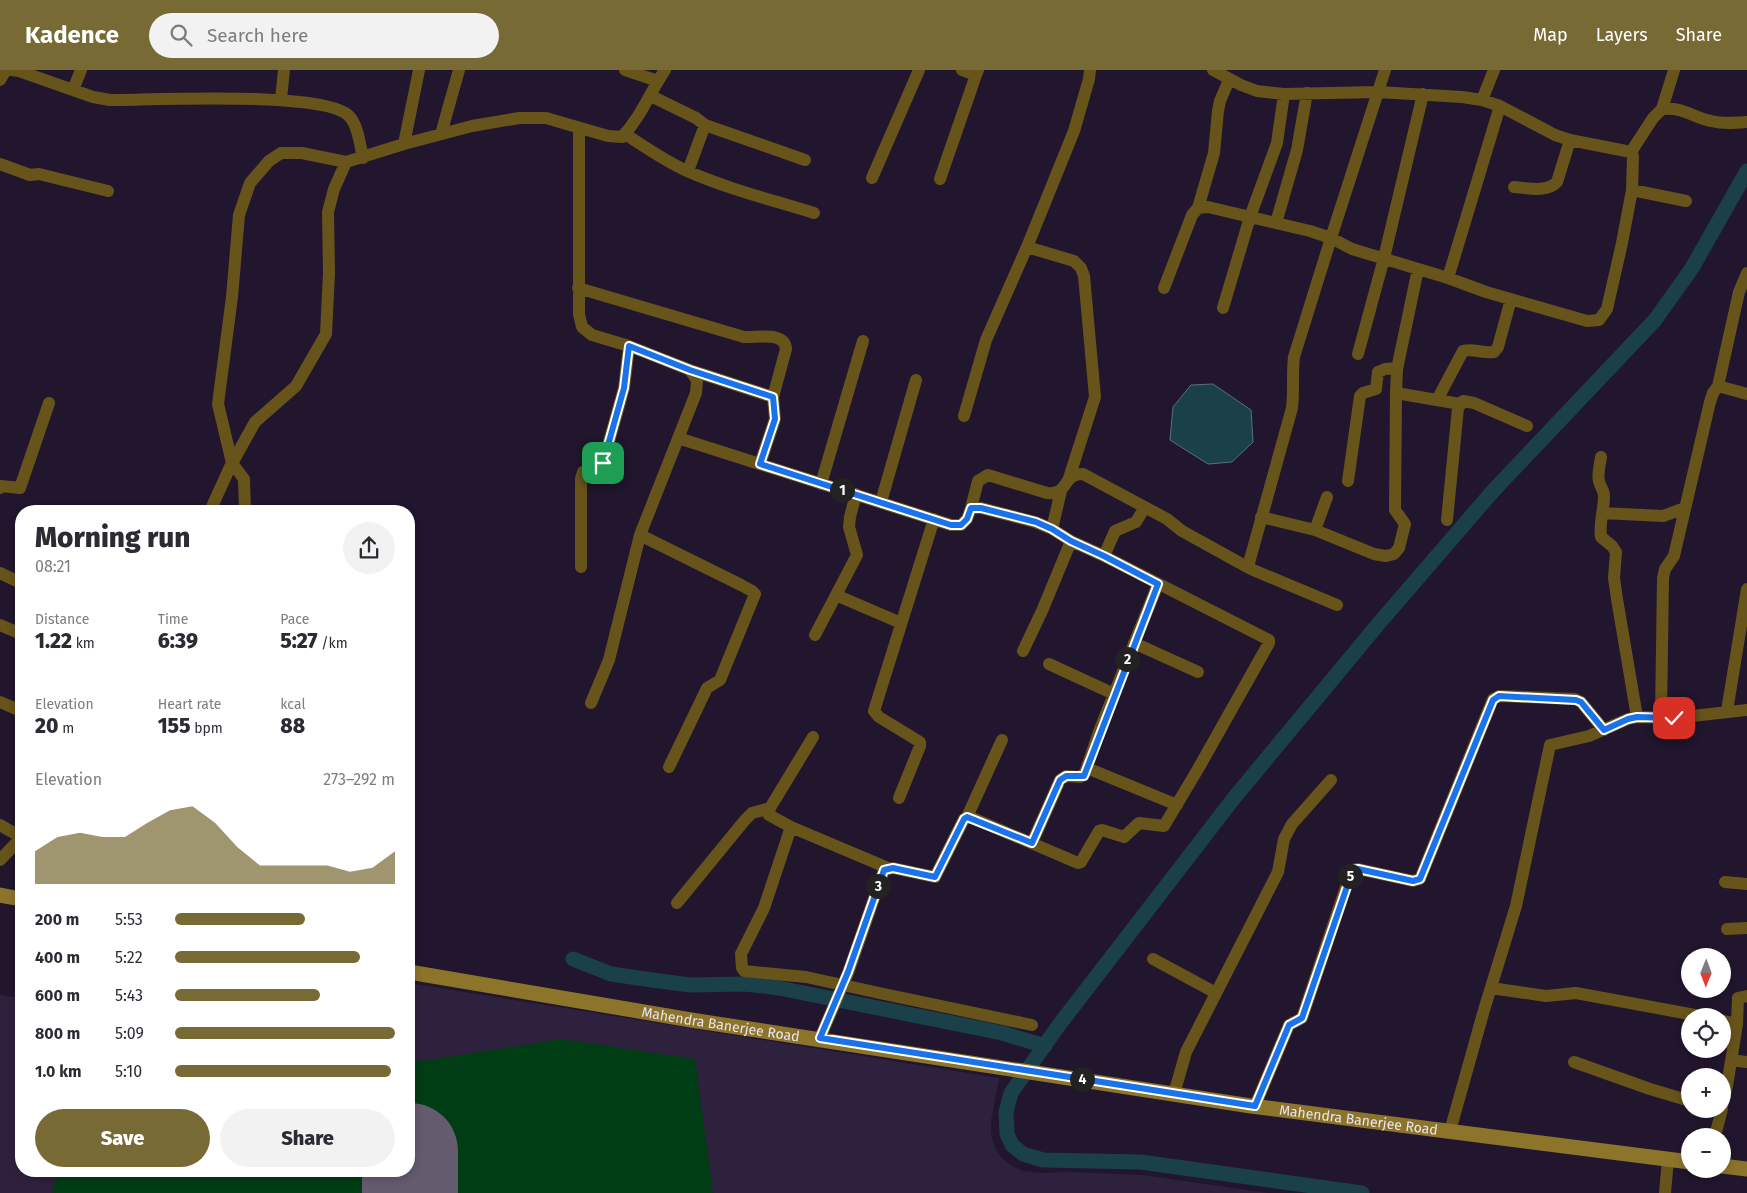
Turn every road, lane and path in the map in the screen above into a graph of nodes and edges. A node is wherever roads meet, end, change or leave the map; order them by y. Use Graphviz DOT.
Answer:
graph roads {
  1 [pos="6,70"];
  2 [pos="11,70"];
  3 [pos="81,70"];
  4 [pos="284,70"];
  5 [pos="419,70"];
  6 [pos="459,70"];
  7 [pos="625,70"];
  8 [pos="919,70"];
  9 [pos="962,70"];
  10 [pos="1090,70"];
  11 [pos="1213,70"];
  12 [pos="1385,70"];
  13 [pos="1494,70"];
  14 [pos="1674,70"];
  15 [pos="977,73"];
  16 [pos="662,75"];
  17 [pos="0,80"];
  18 [pos="1229,80"];
  19 [pos="73,90"];
  20 [pos="1378,92"];
  21 [pos="1307,93"];
  22 [pos="1284,94"];
  23 [pos="1423,94"];
  24 [pos="651,96"];
  25 [pos="281,99"];
  26 [pos="1482,100"];
  27 [pos="1500,106"];
  28 [pos="1662,109"];
  29 [pos="1747,122"];
  30 [pos="705,125"];
  31 [pos="579,128"];
  32 [pos="441,134"];
  33 [pos="625,134"];
  34 [pos="1570,140"];
  35 [pos="404,144"];
  36 [pos="1631,152"];
  37 [pos="364,158"];
  38 [pos="805,160"];
  39 [pos="346,162"];
  40 [pos="0,164"];
  41 [pos="688,171"];
  42 [pos="872,178"];
  43 [pos="940,179"];
  44 [pos="1514,188"];
  45 [pos="1632,190"];
  46 [pos="108,191"];
  47 [pos="1686,201"];
  48 [pos="1198,208"];
  49 [pos="814,213"];
  50 [pos="1250,217"];
  51 [pos="1276,223"];
  52 [pos="1331,238"];
  53 [pos="1027,247"];
  54 [pos="1384,258"];
  55 [pos="1418,268"];
  56 [pos="1747,274"];
  57 [pos="1448,278"];
  58 [pos="578,288"];
  59 [pos="1164,288"];
  60 [pos="1511,299"];
  61 [pos="1223,308"];
  62 [pos="863,341"];
  63 [pos="629,346"];
  64 [pos="1358,354"];
  65 [pos="1398,368"];
  66 [pos="690,370"];
  67 [pos="916,380"];
  68 [pos="1718,386"];
  69 [pos="1396,393"];
  70 [pos="1747,394"];
  71 [pos="773,397"];
  72 [pos="1438,400"];
  73 [pos="48,403"];
  74 [pos="1460,404"];
  75 [pos="964,416"];
  76 [pos="1527,426"];
  77 [pos="678,438"];
  78 [pos="1602,457"];
  79 [pos="232,463"];
  80 [pos="760,464"];
  81 [pos="1070,478"];
  82 [pos="1348,481"];
  83 [pos="821,484"];
  84 [pos="0,488"];
  85 [pos="1061,491"];
  86 [pos="856,494"];
  87 [pos="1327,497"];
  88 [pos="881,502"];
  89 [pos="213,505"];
  90 [pos="245,505"];
  91 [pos="1145,507"];
  92 [pos="971,508"];
  93 [pos="1685,508"];
  94 [pos="1602,513"];
  95 [pos="1261,517"];
  96 [pos="934,519"];
  97 [pos="1447,520"];
  98 [pos="1052,529"];
  99 [pos="1315,530"];
  100 [pos="640,535"];
  101 [pos="1071,541"];
  102 [pos="1104,556"];
  103 [pos="581,567"];
  104 [pos="1250,568"];
  105 [pos="0,573"];
  106 [pos="15,580"];
  107 [pos="1158,584"];
  108 [pos="1747,589"];
  109 [pos="835,597"];
  110 [pos="1337,605"];
  111 [pos="901,623"];
  112 [pos="0,625"];
  113 [pos="15,631"];
  114 [pos="815,635"];
  115 [pos="1134,643"];
  116 [pos="1023,651"];
  117 [pos="1049,664"];
  118 [pos="1198,672"];
  119 [pos="1114,694"];
  120 [pos="0,702"];
  121 [pos="592,703"];
  122 [pos="15,708"];
  123 [pos="1747,710"];
  124 [pos="1728,711"];
  125 [pos="1637,717"];
  126 [pos="1661,717"];
  127 [pos="1604,730"];
  128 [pos="813,737"];
  129 [pos="1002,740"];
  130 [pos="669,767"];
  131 [pos="1087,768"];
  132 [pos="1331,780"];
  133 [pos="899,798"];
  134 [pos="1177,805"];
  135 [pos="770,808"];
  136 [pos="967,817"];
  137 [pos="0,825"];
  138 [pos="791,827"];
  139 [pos="15,834"];
  140 [pos="1032,843"];
  141 [pos="15,844"];
  142 [pos="0,860"];
  143 [pos="888,868"];
  144 [pos="1725,882"];
  145 [pos="1747,884"];
  146 [pos="0,895"];
  147 [pos="15,898"];
  148 [pos="677,903"];
  149 [pos="1747,928"];
  150 [pos="1727,929"];
  151 [pos="1153,959"];
  152 [pos="415,973"];
  153 [pos="842,987"];
  154 [pos="1491,988"];
  155 [pos="1216,993"];
  156 [pos="1747,996"];
  157 [pos="1681,1012"];
  158 [pos="1731,1023"];
  159 [pos="1737,1024"];
  160 [pos="1032,1025"];
  161 [pos="820,1038"];
  162 [pos="1731,1060"];
  163 [pos="1574,1062"];
  164 [pos="1747,1062"];
  165 [pos="1729,1068"];
  166 [pos="1174,1094"];
  167 [pos="1681,1098"];
  168 [pos="1255,1106"];
  169 [pos="1450,1131"];
  170 [pos="1664,1158"];
  171 [pos="1681,1161"];
  172 [pos="1731,1167"];
  173 [pos="1747,1169"];
  174 [pos="1665,1193"];
  1 -- 17 [label="street"];
  2 -- 19 [label="street"];
  3 -- 19 [label="street"];
  4 -- 25 [label="street"];
  5 -- 35 [label="street"];
  6 -- 32 [label="street"];
  7 -- 16 [label="street"];
  8 -- 42 [label="street"];
  9 -- 15 [label="street"];
  10 -- 53 [label="street"];
  11 -- 18 [label="street"];
  12 -- 20 [label="street"];
  13 -- 26 [label="street"];
  14 -- 28 [label="street"];
  15 -- 43 [label="street"];
  16 -- 24 [label="street"];
  18 -- 22 [label="street"];
  18 -- 48 [label="street"];
  19 -- 25 [label="street"];
  20 -- 21 [label="street"];
  20 -- 23 [label="street"];
  20 -- 52 [label="street"];
  21 -- 22 [label="street"];
  21 -- 51 [label="street"];
  22 -- 50 [label="street"];
  23 -- 26 [label="street"];
  23 -- 54 [label="street"];
  24 -- 30 [label="street"];
  24 -- 33 [label="street"];
  25 -- 37 [label="street"];
  26 -- 27 [label="street"];
  27 -- 34 [label="street"];
  27 -- 57 [label="street"];
  28 -- 29 [label="street"];
  28 -- 36 [label="street"];
  30 -- 38 [label="street"];
  30 -- 41 [label="street"];
  31 -- 32 [label="street"];
  31 -- 33 [label="street"];
  31 -- 58 [label="street"];
  32 -- 35 [label="street"];
  33 -- 41 [label="street"];
  34 -- 36 [label="street"];
  34 -- 44 [label="street"];
  35 -- 37 [label="street"];
  36 -- 45 [label="street"];
  37 -- 39 [label="street"];
  39 -- 79 [label="street"];
  39 -- 79 [label="street"];
  40 -- 46 [label="street"];
  41 -- 49 [label="street"];
  45 -- 47 [label="street"];
  45 -- 60 [label="street"];
  48 -- 50 [label="street"];
  48 -- 59 [label="street"];
  50 -- 51 [label="street"];
  50 -- 61 [label="street"];
  51 -- 52 [label="street"];
  52 -- 54 [label="street"];
  52 -- 95 [label="street"];
  53 -- 75 [label="street"];
  53 -- 81 [label="street"];
  54 -- 55 [label="street"];
  54 -- 64 [label="street"];
  55 -- 57 [label="street"];
  55 -- 65 [label="street"];
  56 -- 68 [label="street"];
  57 -- 60 [label="street"];
  58 -- 63 [label="street"];
  58 -- 71 [label="street"];
  60 -- 72 [label="street"];
  62 -- 83 [label="street"];
  63 -- 66 [label="street"];
  63 -- 103 [label="street"];
  65 -- 69 [label="street"];
  65 -- 82 [label="street"];
  66 -- 71 [label="street"];
  66 -- 77 [label="street"];
  67 -- 88 [label="street"];
  68 -- 70 [label="street"];
  68 -- 93 [label="street"];
  69 -- 72 [label="street"];
  69 -- 99 [label="street"];
  71 -- 80 [label="street"];
  72 -- 74 [label="street"];
  73 -- 84 [label="street"];
  74 -- 76 [label="street"];
  74 -- 97 [label="street"];
  77 -- 80 [label="street"];
  77 -- 100 [label="street"];
  78 -- 94 [label="street"];
  79 -- 89 [label="street"];
  79 -- 90 [label="street"];
  80 -- 83 [label="street"];
  81 -- 85 [label="street"];
  81 -- 91 [label="street"];
  83 -- 86 [label="street"];
  85 -- 92 [label="street"];
  85 -- 98 [label="street"];
  86 -- 88 [label="street"];
  86 -- 109 [label="street"];
  87 -- 99 [label="street"];
  88 -- 96 [label="street"];
  91 -- 102 [label="street"];
  91 -- 104 [label="street"];
  92 -- 96 [label="street"];
  92 -- 98 [label="street"];
  93 -- 94 [label="street"];
  93 -- 126 [label="street"];
  94 -- 125 [label="street"];
  95 -- 99 [label="street"];
  95 -- 104 [label="street"];
  96 -- 111 [label="street"];
  98 -- 101 [label="street"];
  100 -- 121 [label="street"];
  100 -- 130 [label="street"];
  101 -- 102 [label="street"];
  101 -- 116 [label="street"];
  102 -- 107 [label="street"];
  104 -- 110 [label="street"];
  105 -- 106 [label="street"];
  107 -- 115 [label="street"];
  107 -- 134 [label="street"];
  108 -- 124 [label="street"];
  109 -- 111 [label="street"];
  109 -- 114 [label="street"];
  111 -- 133 [label="street"];
  112 -- 113 [label="street"];
  115 -- 118 [label="street"];
  115 -- 119 [label="street"];
  117 -- 119 [label="street"];
  119 -- 131 [label="street"];
  120 -- 122 [label="street"];
  123 -- 124 [label="street"];
  124 -- 126 [label="street"];
  125 -- 126 [label="street"];
  125 -- 127 [label="street"];
  127 -- 154 [label="street"];
  127 -- 168 [label="street"];
  128 -- 135 [label="street"];
  129 -- 136 [label="street"];
  131 -- 134 [label="street"];
  131 -- 140 [label="street"];
  132 -- 155 [label="street"];
  134 -- 140 [label="street"];
  135 -- 138 [label="street"];
  135 -- 148 [label="street"];
  136 -- 140 [label="street"];
  136 -- 143 [label="street"];
  137 -- 139 [label="street"];
  138 -- 143 [label="street"];
  138 -- 153 [label="street"];
  141 -- 142 [label="street"];
  143 -- 153 [label="street"];
  144 -- 145 [label="street"];
  146 -- 147 [label="street"];
  149 -- 150 [label="street"];
  151 -- 155 [label="street"];
  152 -- 161 [label="street, Mahendra Banerjee Road"];
  153 -- 160 [label="street"];
  153 -- 161 [label="street"];
  154 -- 157 [label="street"];
  154 -- 169 [label="street"];
  155 -- 166 [label="street"];
  156 -- 159 [label="street"];
  158 -- 159 [label="street"];
  159 -- 162 [label="street"];
  161 -- 166 [label="street, Mahendra Banerjee Road"];
  162 -- 164 [label="street"];
  162 -- 165 [label="street"];
  163 -- 167 [label="street"];
  166 -- 168 [label="street, Mahendra Banerjee Road"];
  168 -- 169 [label="street, Mahendra Banerjee Road"];
  169 -- 170 [label="street, Mahendra Banerjee Road"];
  170 -- 171 [label="street, Mahendra Banerjee Road"];
  170 -- 174 [label="street"];
  172 -- 173 [label="street"];
}
